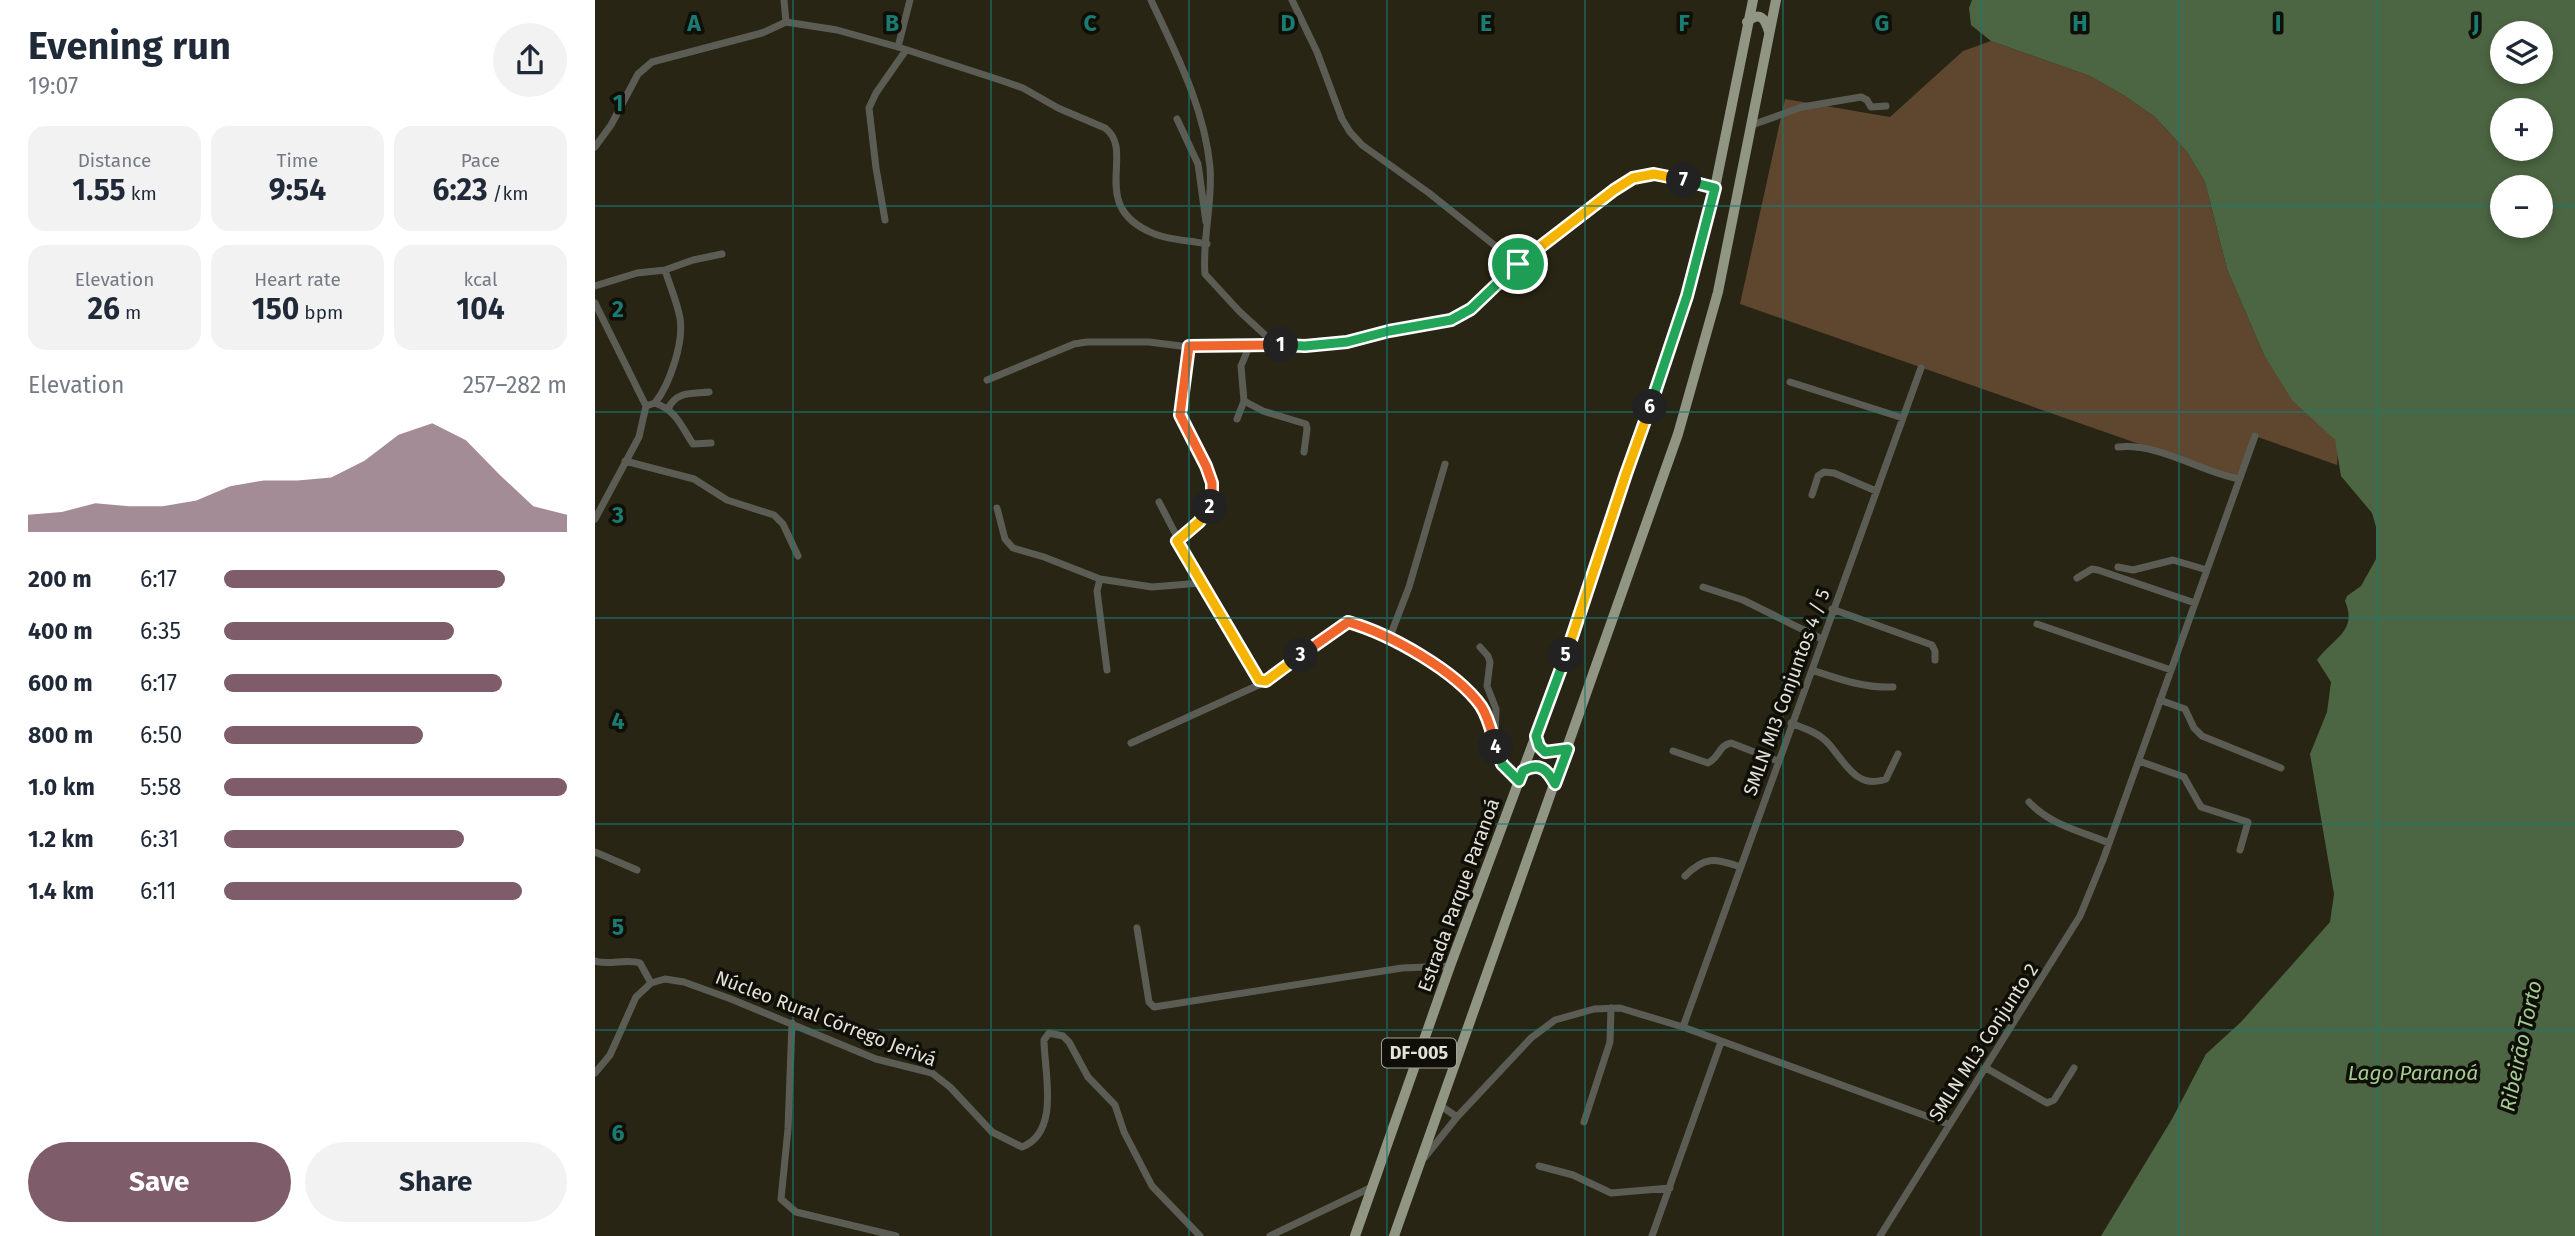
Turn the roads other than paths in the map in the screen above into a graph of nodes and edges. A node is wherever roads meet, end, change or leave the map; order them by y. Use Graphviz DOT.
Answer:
graph roads {
  1 [pos="785,0"];
  2 [pos="911,0"];
  3 [pos="1151,0"];
  4 [pos="1292,0"];
  5 [pos="1753,0"];
  6 [pos="1776,0"];
  7 [pos="786,22"];
  8 [pos="1748,22"];
  9 [pos="1769,32"];
  10 [pos="902,48"];
  11 [pos="1887,106"];
  12 [pos="1177,119"];
  13 [pos="1752,125"];
  14 [pos="595,147"];
  15 [pos="1715,188"];
  16 [pos="885,220"];
  17 [pos="1207,226"];
  18 [pos="1207,243"];
  19 [pos="722,254"];
  20 [pos="1518,264"];
  21 [pos="665,270"];
  22 [pos="595,286"];
  23 [pos="595,303"];
  24 [pos="1275,344"];
  25 [pos="1189,346"];
  26 [pos="1249,347"];
  27 [pos="1921,368"];
  28 [pos="987,380"];
  29 [pos="1790,382"];
  30 [pos="709,392"];
  31 [pos="1244,401"];
  32 [pos="655,403"];
  33 [pos="646,406"];
  34 [pos="668,409"];
  35 [pos="1903,418"];
  36 [pos="1237,419"];
  37 [pos="2255,436"];
  38 [pos="711,443"];
  39 [pos="2118,447"];
  40 [pos="1304,452"];
  41 [pos="625,461"];
  42 [pos="1445,464"];
  43 [pos="2239,479"];
  44 [pos="1876,491"];
  45 [pos="1812,495"];
  46 [pos="1159,502"];
  47 [pos="997,508"];
  48 [pos="595,519"];
  49 [pos="1177,541"];
  50 [pos="798,556"];
  51 [pos="2118,567"];
  52 [pos="2207,570"];
  53 [pos="2077,578"];
  54 [pos="1100,579"];
  55 [pos="1201,583"];
  56 [pos="1703,587"];
  57 [pos="2195,603"];
  58 [pos="1832,609"];
  59 [pos="2037,624"];
  60 [pos="1389,639"];
  61 [pos="1822,639"];
  62 [pos="1480,647"];
  63 [pos="1935,660"];
  64 [pos="1107,670"];
  65 [pos="1812,670"];
  66 [pos="2171,670"];
  67 [pos="1263,683"];
  68 [pos="1892,687"];
  69 [pos="2160,701"];
  70 [pos="1791,723"];
  71 [pos="1536,736"];
  72 [pos="1131,743"];
  73 [pos="1495,743"];
  74 [pos="1568,749"];
  75 [pos="1673,751"];
  76 [pos="1898,754"];
  77 [pos="1778,761"];
  78 [pos="2139,761"];
  79 [pos="2281,768"];
  80 [pos="1521,776"];
  81 [pos="1555,784"];
  82 [pos="2029,802"];
  83 [pos="2109,843"];
  84 [pos="2240,850"];
  85 [pos="595,852"];
  86 [pos="1741,867"];
  87 [pos="637,870"];
  88 [pos="1685,876"];
  89 [pos="1136,928"];
  90 [pos="595,961"];
  91 [pos="1450,966"];
  92 [pos="651,983"];
  93 [pos="1611,1008"];
  94 [pos="792,1023"];
  95 [pos="1683,1027"];
  96 [pos="1721,1042"];
  97 [pos="1986,1068"];
  98 [pos="2074,1068"];
  99 [pos="595,1073"];
  100 [pos="1441,1106"];
  101 [pos="1457,1117"];
  102 [pos="1584,1122"];
  103 [pos="1948,1124"];
  104 [pos="1419,1164"];
  105 [pos="1539,1166"];
  106 [pos="1372,1188"];
  107 [pos="1670,1188"];
  108 [pos="896,1236"];
  109 [pos="1201,1236"];
  110 [pos="1269,1236"];
  111 [pos="1355,1236"];
  112 [pos="1394,1236"];
  113 [pos="1652,1236"];
  114 [pos="1879,1236"];
  1 -- 7 [label="street"];
  2 -- 10 [label="street"];
  3 -- 17 [label="street"];
  4 -- 20 [label="street"];
  5 -- 8 [label="main road, Estrada Parque Paranoá / DF-005"];
  6 -- 9 [label="main road, DF-005"];
  7 -- 10 [label="street"];
  7 -- 14 [label="street"];
  8 -- 9 [label="main road"];
  8 -- 15 [label="main road, Estrada Parque Paranoá / DF-005"];
  9 -- 13 [label="main road, DF-005"];
  10 -- 16 [label="street"];
  10 -- 18 [label="street"];
  11 -- 13 [label="street"];
  12 -- 17 [label="street"];
  13 -- 74 [label="main road, DF-005"];
  15 -- 20 [label="street"];
  15 -- 71 [label="main road, Estrada Parque Paranoá / DF-005"];
  17 -- 18 [label="street"];
  18 -- 24 [label="street"];
  19 -- 21 [label="street"];
  20 -- 24 [label="street"];
  21 -- 22 [label="street"];
  21 -- 32 [label="street"];
  23 -- 33 [label="street"];
  24 -- 26 [label="street"];
  25 -- 26 [label="street"];
  25 -- 28 [label="street"];
  25 -- 49 [label="street"];
  26 -- 31 [label="street"];
  27 -- 35 [label="street, SMLN MI3 Conjuntos 4 / 5"];
  29 -- 35 [label="street"];
  30 -- 34 [label="street"];
  31 -- 36 [label="street"];
  31 -- 40 [label="street"];
  32 -- 33 [label="street"];
  32 -- 34 [label="street"];
  33 -- 41 [label="street"];
  34 -- 38 [label="street"];
  35 -- 44 [label="street, SMLN MI3 Conjuntos 4 / 5"];
  37 -- 43 [label="street, SMLN ML3 Conjunto 2"];
  39 -- 43 [label="street"];
  41 -- 48 [label="street"];
  41 -- 50 [label="street"];
  42 -- 60 [label="street"];
  43 -- 52 [label="street, SMLN ML3 Conjunto 2"];
  44 -- 45 [label="street"];
  44 -- 58 [label="street, SMLN MI3 Conjuntos 4 / 5"];
  46 -- 49 [label="street"];
  47 -- 54 [label="street"];
  49 -- 55 [label="street"];
  51 -- 52 [label="street"];
  52 -- 57 [label="street, SMLN ML3 Conjunto 2"];
  53 -- 57 [label="street"];
  54 -- 55 [label="street"];
  54 -- 64 [label="street"];
  55 -- 67 [label="street"];
  56 -- 61 [label="street"];
  57 -- 66 [label="street, SMLN ML3 Conjunto 2"];
  58 -- 61 [label="street, SMLN MI3 Conjuntos 4 / 5"];
  58 -- 63 [label="street"];
  59 -- 66 [label="street"];
  60 -- 67 [label="street"];
  60 -- 73 [label="street"];
  61 -- 65 [label="street, SMLN MI3 Conjuntos 4 / 5"];
  62 -- 73 [label="street"];
  65 -- 68 [label="street"];
  65 -- 70 [label="street, SMLN MI3 Conjuntos 4 / 5"];
  66 -- 69 [label="street, SMLN ML3 Conjunto 2"];
  67 -- 72 [label="street"];
  69 -- 78 [label="street, SMLN ML3 Conjunto 2"];
  69 -- 79 [label="street"];
  70 -- 76 [label="street"];
  70 -- 77 [label="street, SMLN MI3 Conjuntos 4 / 5"];
  71 -- 74 [label="main road"];
  71 -- 80 [label="main road, Estrada Parque Paranoá / DF-005"];
  73 -- 80 [label="street"];
  74 -- 81 [label="main road, DF-005"];
  75 -- 77 [label="street"];
  77 -- 86 [label="street, SMLN MI3 Conjuntos 4 / 5"];
  78 -- 83 [label="street, SMLN ML3 Conjunto 2"];
  78 -- 84 [label="street"];
  80 -- 81 [label="main road"];
  80 -- 91 [label="main road, Estrada Parque Paranoá / DF-005"];
  81 -- 100 [label="main road, DF-005"];
  82 -- 83 [label="street"];
  83 -- 97 [label="street, SMLN ML3 Conjunto 2"];
  85 -- 87 [label="street"];
  86 -- 88 [label="street"];
  86 -- 95 [label="street, SMLN MI3 Conjuntos 4 / 5"];
  89 -- 91 [label="street"];
  90 -- 92 [label="street"];
  91 -- 106 [label="main road, Estrada Parque Paranoá / DF-005"];
  92 -- 94 [label="street, Núcleo Rural Córrego Jerivá"];
  92 -- 99 [label="street"];
  93 -- 95 [label="street"];
  93 -- 101 [label="street"];
  93 -- 102 [label="street"];
  94 -- 108 [label="street"];
  94 -- 109 [label="street, Núcleo Rural Córrego Jerivá"];
  95 -- 96 [label="street"];
  96 -- 103 [label="street"];
  96 -- 107 [label="street"];
  97 -- 98 [label="street"];
  97 -- 103 [label="street, SMLN ML3 Conjunto 2"];
  100 -- 101 [label="street"];
  100 -- 104 [label="main road, DF-005"];
  101 -- 104 [label="street"];
  103 -- 114 [label="street, SMLN ML3 Conjunto 2"];
  104 -- 112 [label="main road, DF-005"];
  105 -- 107 [label="street"];
  106 -- 110 [label="street"];
  106 -- 111 [label="main road, Estrada Parque Paranoá / DF-005"];
  107 -- 113 [label="street"];
}
